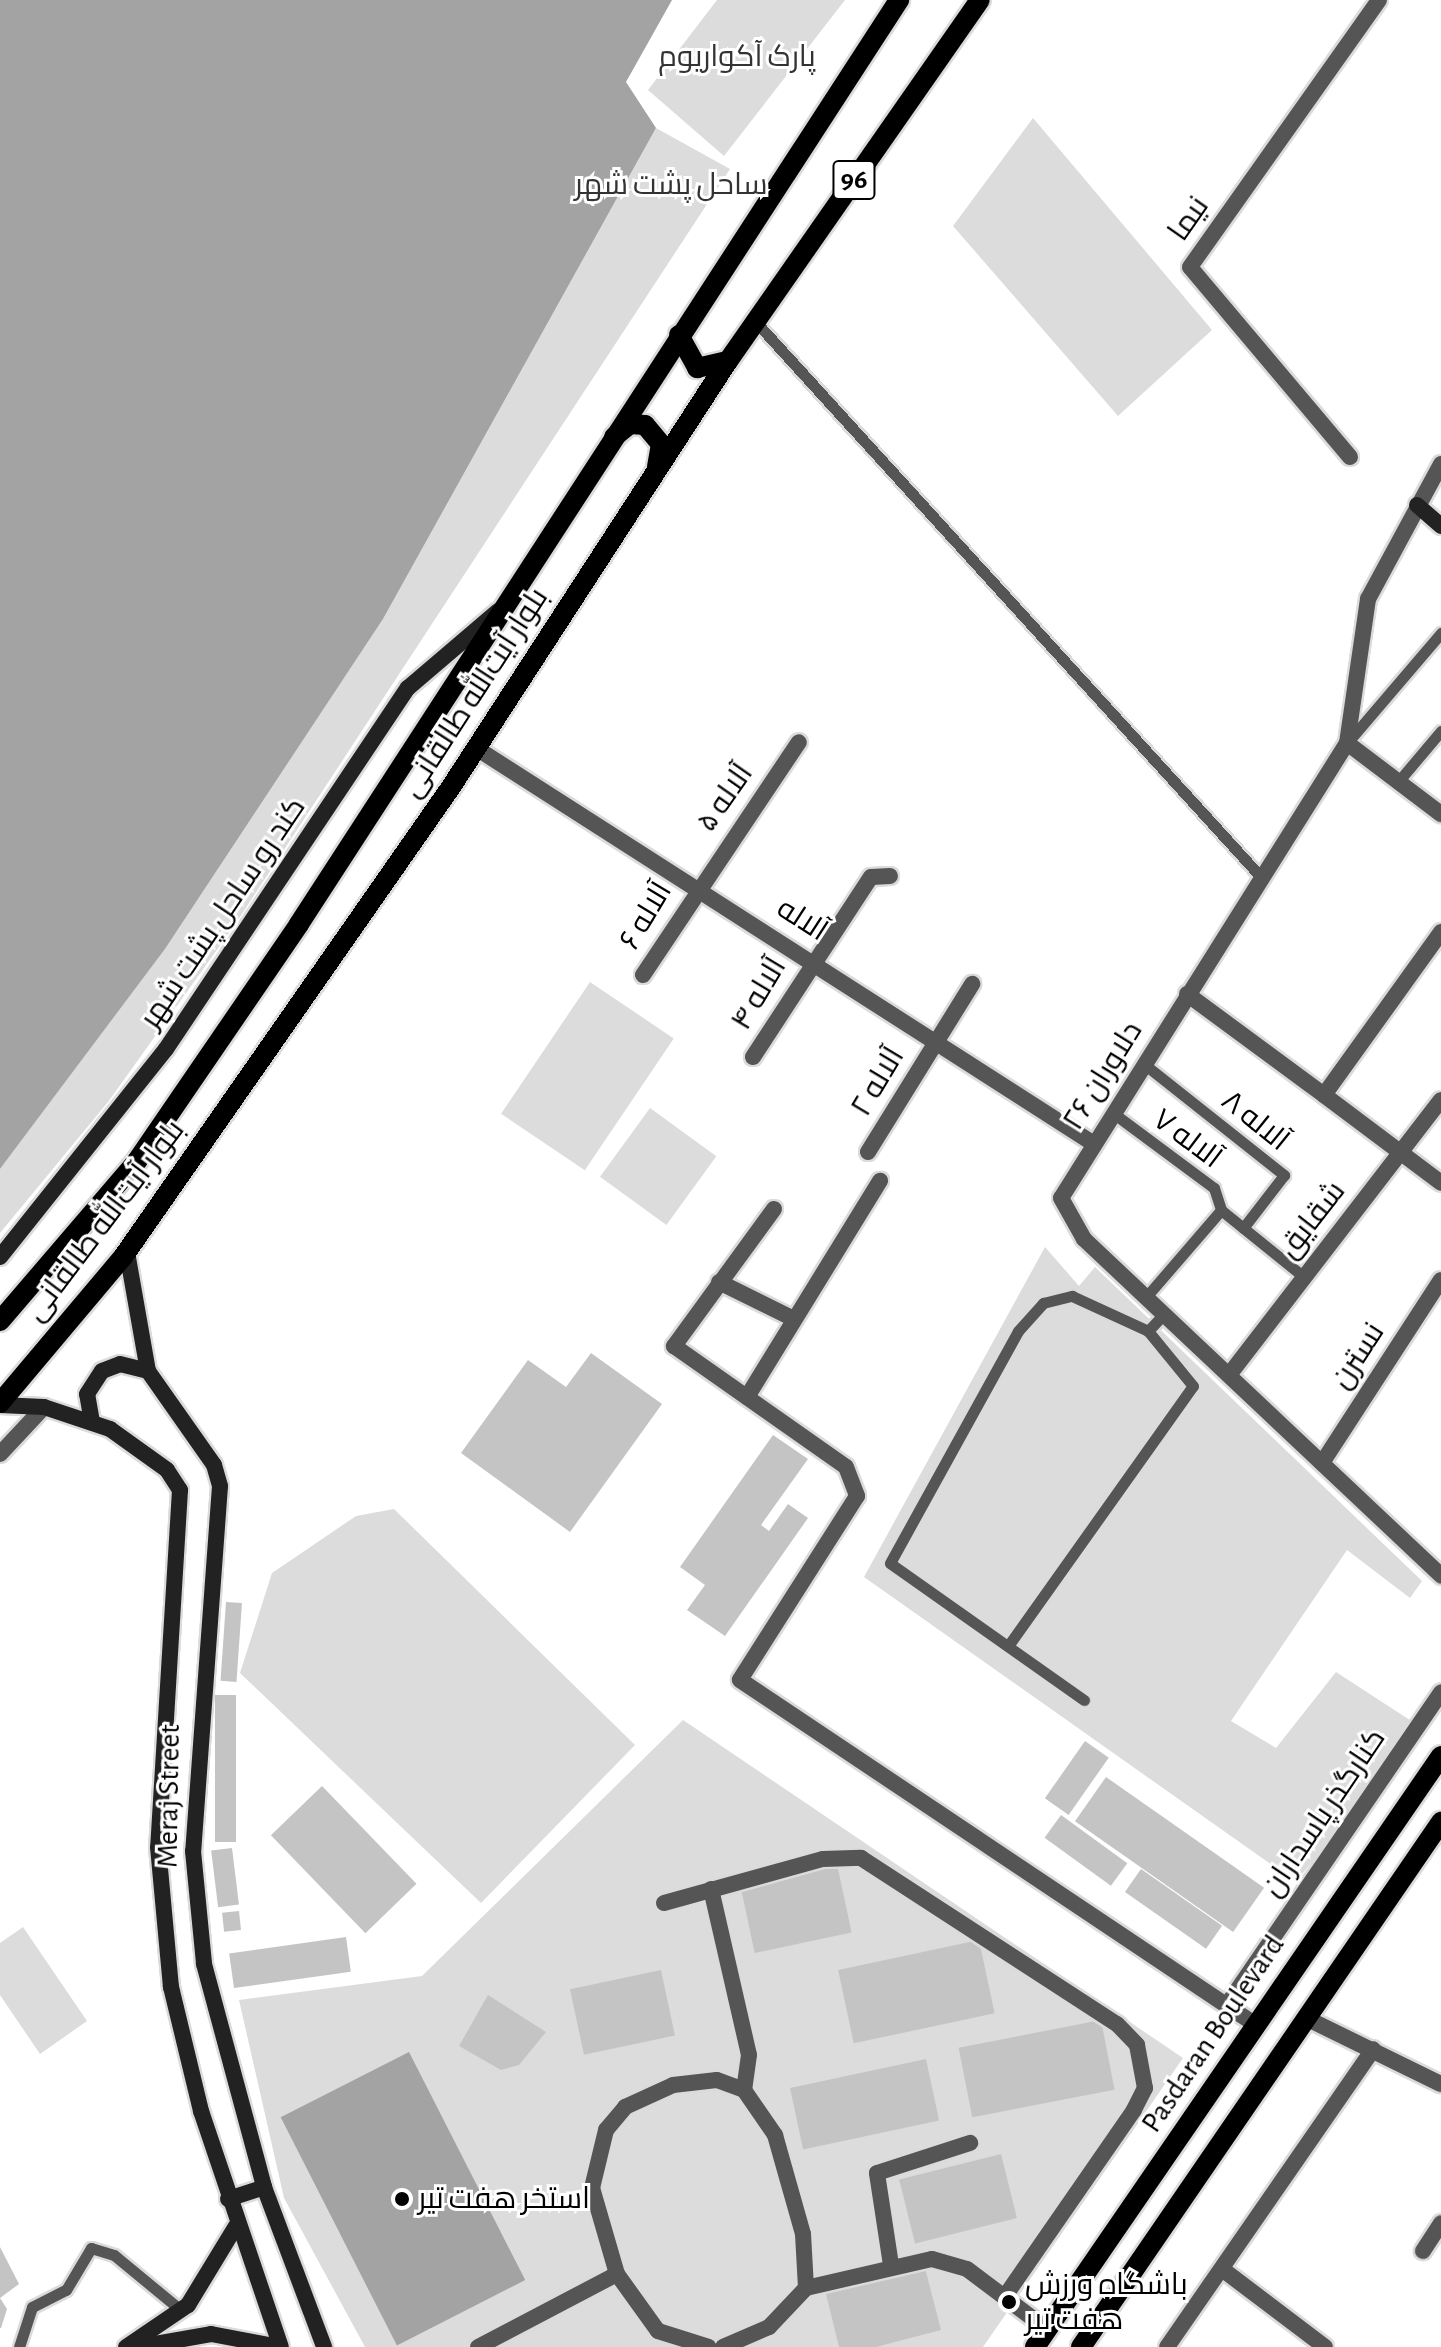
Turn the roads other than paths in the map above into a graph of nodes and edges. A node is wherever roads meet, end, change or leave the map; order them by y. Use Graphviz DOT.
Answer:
graph roads {
  1 [pos="899,0"];
  2 [pos="980,0"];
  3 [pos="1379,0"];
  4 [pos="755,321"];
  5 [pos="679,335"];
  6 [pos="728,361"];
  7 [pos="610,441"];
  8 [pos="1350,457"];
  9 [pos="1441,464"];
  10 [pos="656,470"];
  11 [pos="1417,505"];
  12 [pos="1441,526"];
  13 [pos="499,610"];
  14 [pos="1441,633"];
  15 [pos="1441,731"];
  16 [pos="799,742"];
  17 [pos="1347,743"];
  18 [pos="476,748"];
  19 [pos="1397,783"];
  20 [pos="1441,814"];
  21 [pos="890,876"];
  22 [pos="1260,876"];
  23 [pos="697,885"];
  24 [pos="1441,932"];
  25 [pos="812,960"];
  26 [pos="643,975"];
  27 [pos="972,984"];
  28 [pos="1187,994"];
  29 [pos="935,1040"];
  30 [pos="753,1057"];
  31 [pos="1144,1064"];
  32 [pos="1324,1095"];
  33 [pos="1441,1100"];
  34 [pos="1113,1113"];
  35 [pos="1094,1144"];
  36 [pos="1403,1149"];
  37 [pos="868,1152"];
  38 [pos="880,1181"];
  39 [pos="1441,1183"];
  40 [pos="774,1209"];
  41 [pos="1221,1210"];
  42 [pos="1243,1228"];
  43 [pos="127,1252"];
  44 [pos="0,1257"];
  45 [pos="1304,1277"];
  46 [pos="1441,1280"];
  47 [pos="719,1282"];
  48 [pos="1146,1297"];
  49 [pos="1164,1314"];
  50 [pos="792,1318"];
  51 [pos="0,1321"];
  52 [pos="1148,1331"];
  53 [pos="148,1371"];
  54 [pos="1229,1375"];
  55 [pos="747,1397"];
  56 [pos="0,1404"];
  57 [pos="44,1407"];
  58 [pos="92,1422"];
  59 [pos="0,1454"];
  60 [pos="1322,1463"];
  61 [pos="1441,1576"];
  62 [pos="1008,1646"];
  63 [pos="1441,1692"];
  64 [pos="1084,1700"];
  65 [pos="1441,1756"];
  66 [pos="1439,1828"];
  67 [pos="711,1889"];
  68 [pos="664,1903"];
  69 [pos="1227,2005"];
  70 [pos="1306,2018"];
  71 [pos="1256,2025"];
  72 [pos="1373,2049"];
  73 [pos="1441,2084"];
  74 [pos="744,2090"];
  75 [pos="970,2143"];
  76 [pos="264,2187"];
  77 [pos="228,2199"];
  78 [pos="1441,2223"];
  79 [pos="236,2226"];
  80 [pos="1423,2251"];
  81 [pos="891,2265"];
  82 [pos="1222,2269"];
  83 [pos="617,2274"];
  84 [pos="806,2288"];
  85 [pos="1005,2296"];
  86 [pos="182,2311"];
  87 [pos="1047,2329"];
  88 [pos="316,2343"];
  89 [pos="1320,2346"];
  90 [pos="19,2347"];
  91 [pos="126,2347"];
  92 [pos="138,2347"];
  93 [pos="280,2347"];
  94 [pos="478,2347"];
  95 [pos="709,2347"];
  96 [pos="723,2347"];
  97 [pos="1035,2347"];
  98 [pos="1081,2347"];
  99 [pos="1167,2347"];
  1 -- 5 [label="main road, بلوار آیت‌الله طالقانی / 96"];
  2 -- 4 [label="main road, بلوار آیت‌الله طالقانی / 96"];
  3 -- 8 [label="street, نیما"];
  4 -- 6 [label="main road, بلوار آیت‌الله طالقانی / 96"];
  4 -- 22 [label="lane"];
  5 -- 6 [label="main road"];
  5 -- 7 [label="main road, بلوار آیت‌الله طالقانی"];
  6 -- 10 [label="main road, بلوار آیت‌الله طالقانی"];
  7 -- 10 [label="main road"];
  7 -- 13 [label="main road, بلوار آیت‌الله طالقانی"];
  9 -- 11 [label="street, دلاوران ۲۶"];
  10 -- 18 [label="main road, بلوار آیت‌الله طالقانی"];
  11 -- 12 [label="street"];
  11 -- 17 [label="street, دلاوران ۲۶"];
  13 -- 44 [label="street, کند رو ساحل پشت شهر"];
  13 -- 51 [label="main road, بلوار آیت‌الله طالقانی"];
  14 -- 17 [label="lane"];
  15 -- 19 [label="lane"];
  16 -- 23 [label="street, آلاله ۵"];
  17 -- 19 [label="street"];
  17 -- 22 [label="street, دلاوران ۲۶"];
  18 -- 23 [label="street, آلاله"];
  18 -- 43 [label="main road, بلوار آیت‌الله طالقانی"];
  19 -- 20 [label="street"];
  21 -- 25 [label="street, آلاله ۴"];
  22 -- 28 [label="street, دلاوران ۲۶"];
  23 -- 25 [label="street, آلاله"];
  23 -- 26 [label="street, آلاله ۶"];
  24 -- 32 [label="street"];
  25 -- 29 [label="street, آلاله"];
  25 -- 30 [label="street, آلاله ۴"];
  27 -- 29 [label="street, آلاله ۲"];
  28 -- 31 [label="street, دلاوران ۲۶"];
  28 -- 32 [label="street"];
  29 -- 35 [label="street, آلاله"];
  29 -- 37 [label="street, آلاله ۲"];
  31 -- 34 [label="street, دلاوران ۲۶"];
  31 -- 42 [label="lane, آلاله ۸"];
  32 -- 36 [label="street"];
  33 -- 36 [label="street, شقایق"];
  34 -- 35 [label="street, دلاوران ۲۶"];
  34 -- 41 [label="lane, آلاله ۷"];
  35 -- 48 [label="street, دلاوران ۲۶"];
  36 -- 39 [label="street"];
  36 -- 45 [label="street, شقایق"];
  38 -- 50 [label="street"];
  40 -- 47 [label="street"];
  41 -- 42 [label="lane, آلاله ۷"];
  41 -- 48 [label="lane"];
  42 -- 45 [label="lane, آلاله ۷"];
  43 -- 53 [label="street, Meraj Street"];
  43 -- 56 [label="main road, بلوار آیت‌الله طالقانی"];
  45 -- 54 [label="street, شقایق"];
  46 -- 60 [label="street, نسترن"];
  47 -- 50 [label="street"];
  47 -- 55 [label="street"];
  48 -- 49 [label="street, دلاوران ۲۶"];
  49 -- 52 [label="lane"];
  49 -- 54 [label="street, دلاوران ۲۶"];
  50 -- 55 [label="street"];
  52 -- 62 [label="lane"];
  52 -- 62 [label="lane"];
  53 -- 58 [label="street"];
  53 -- 76 [label="street, Meraj Street"];
  54 -- 60 [label="street, دلاوران ۲۶"];
  55 -- 69 [label="street"];
  56 -- 57 [label="street, Meraj Street"];
  57 -- 58 [label="street, Meraj Street"];
  57 -- 59 [label="street"];
  58 -- 77 [label="street, Meraj Street"];
  60 -- 61 [label="street, دلاوران ۲۶"];
  62 -- 64 [label="lane"];
  63 -- 69 [label="street, کنارگذر پاسداران"];
  65 -- 71 [label="main road, Pasdaran Boulevard"];
  66 -- 70 [label="main road"];
  67 -- 68 [label="street"];
  67 -- 74 [label="street"];
  67 -- 85 [label="street"];
  69 -- 71 [label="street"];
  70 -- 72 [label="street"];
  70 -- 98 [label="main road"];
  71 -- 87 [label="main road, Pasdaran Boulevard"];
  72 -- 73 [label="street"];
  72 -- 82 [label="street"];
  74 -- 83 [label="street"];
  74 -- 84 [label="street"];
  75 -- 81 [label="street"];
  76 -- 77 [label="street"];
  76 -- 88 [label="street, Meraj Street"];
  77 -- 79 [label="street, Meraj Street"];
  78 -- 80 [label="street"];
  79 -- 86 [label="street"];
  79 -- 93 [label="street, Meraj Street"];
  81 -- 84 [label="street"];
  81 -- 85 [label="street"];
  82 -- 89 [label="street"];
  82 -- 99 [label="street"];
  83 -- 94 [label="street"];
  83 -- 95 [label="street"];
  84 -- 96 [label="street"];
  85 -- 87 [label="street"];
  86 -- 90 [label="lane"];
  86 -- 91 [label="street"];
  87 -- 97 [label="main road, Pasdaran Boulevard"];
  92 -- 93 [label="street"];
}
